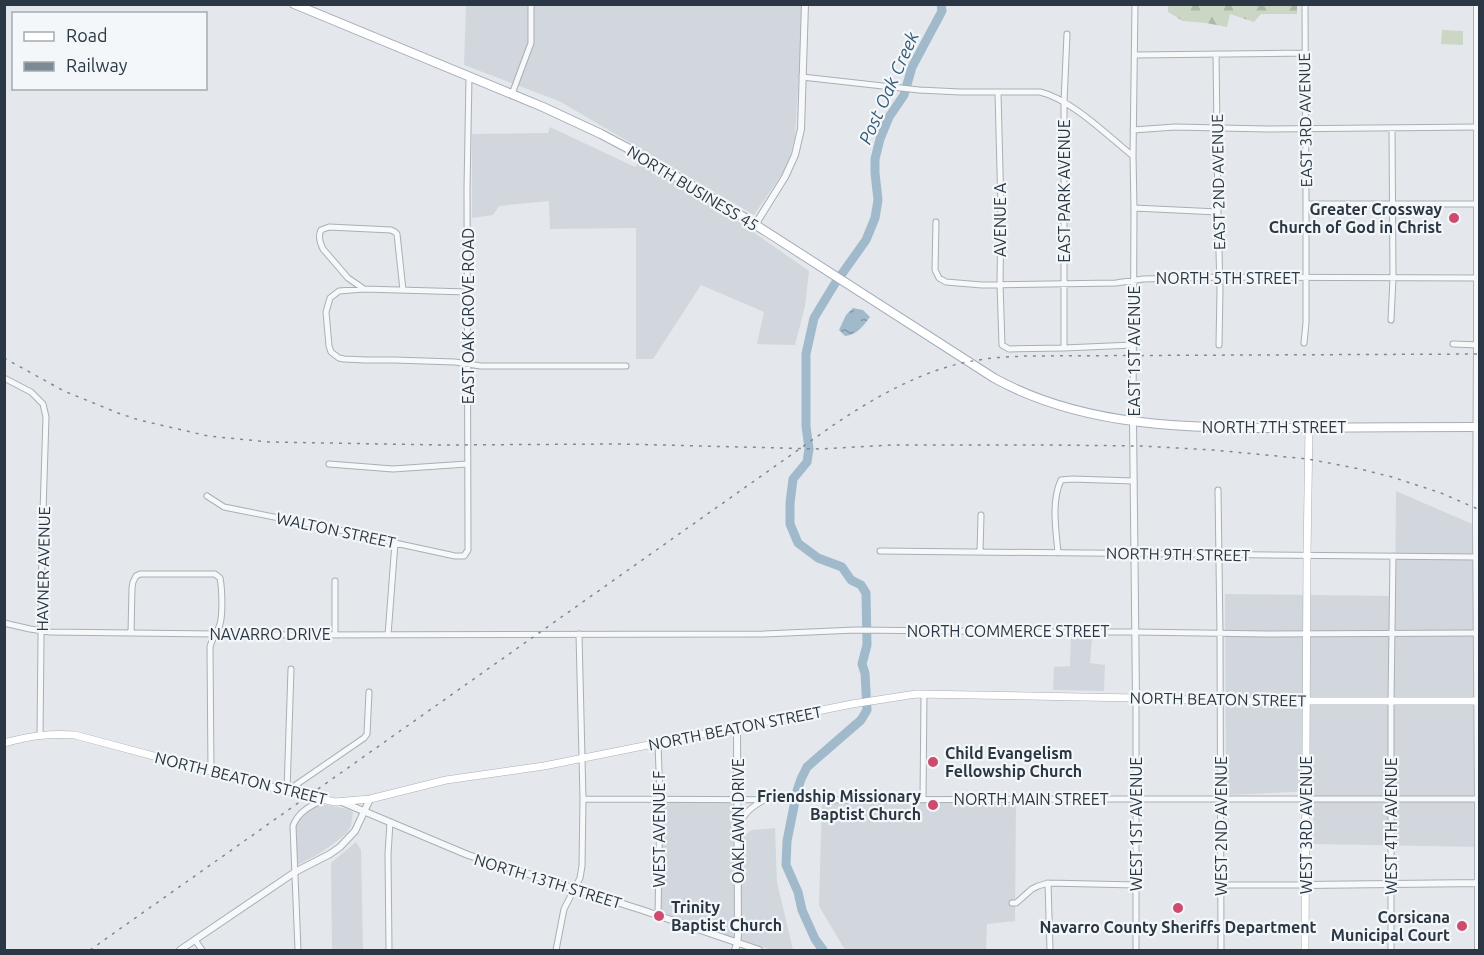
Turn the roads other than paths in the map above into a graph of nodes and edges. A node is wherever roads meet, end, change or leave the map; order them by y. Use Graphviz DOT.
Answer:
graph roads {
  1 [pos="294,4"];
  2 [pos="531,4"];
  3 [pos="805,4"];
  4 [pos="1135,4"];
  5 [pos="1305,4"];
  6 [pos="1477,4"];
  7 [pos="1067,34"];
  8 [pos="1305,53"];
  9 [pos="1216,54"];
  10 [pos="1479,54"];
  11 [pos="1135,55"];
  12 [pos="469,76"];
  13 [pos="802,77"];
  14 [pos="998,93"];
  15 [pos="512,94"];
  16 [pos="1064,102"];
  17 [pos="1478,117"];
  18 [pos="1477,127"];
  19 [pos="1217,128"];
  20 [pos="1305,128"];
  21 [pos="1392,128"];
  22 [pos="1133,130"];
  23 [pos="1133,156"];
  24 [pos="1306,204"];
  25 [pos="1392,204"];
  26 [pos="1478,204"];
  27 [pos="1134,208"];
  28 [pos="1218,212"];
  29 [pos="936,222"];
  30 [pos="755,225"];
  31 [pos="1220,277"];
  32 [pos="1305,278"];
  33 [pos="1393,278"];
  34 [pos="1478,278"];
  35 [pos="1134,280"];
  36 [pos="1064,283"];
  37 [pos="1000,284"];
  38 [pos="364,290"];
  39 [pos="403,290"];
  40 [pos="468,292"];
  41 [pos="1391,320"];
  42 [pos="1304,343"];
  43 [pos="1453,344"];
  44 [pos="1133,345"];
  45 [pos="1219,345"];
  46 [pos="1478,345"];
  47 [pos="1064,348"];
  48 [pos="468,364"];
  49 [pos="626,366"];
  50 [pos="4,378"];
  51 [pos="1070,409"];
  52 [pos="1133,421"];
  53 [pos="1309,428"];
  54 [pos="1478,428"];
  55 [pos="329,464"];
  56 [pos="467,464"];
  57 [pos="1134,481"];
  58 [pos="1218,490"];
  59 [pos="207,496"];
  60 [pos="981,515"];
  61 [pos="395,543"];
  62 [pos="880,551"];
  63 [pos="980,552"];
  64 [pos="1058,553"];
  65 [pos="1134,553"];
  66 [pos="1220,554"];
  67 [pos="466,555"];
  68 [pos="1307,555"];
  69 [pos="1393,556"];
  70 [pos="1476,557"];
  71 [pos="335,581"];
  72 [pos="4,623"];
  73 [pos="42,632"];
  74 [pos="1135,632"];
  75 [pos="132,633"];
  76 [pos="1221,633"];
  77 [pos="1478,633"];
  78 [pos="216,634"];
  79 [pos="536,634"];
  80 [pos="579,634"];
  81 [pos="1306,634"];
  82 [pos="1392,634"];
  83 [pos="335,635"];
  84 [pos="388,635"];
  85 [pos="291,669"];
  86 [pos="369,692"];
  87 [pos="924,694"];
  88 [pos="1136,698"];
  89 [pos="1306,700"];
  90 [pos="1220,701"];
  91 [pos="1391,701"];
  92 [pos="1478,701"];
  93 [pos="738,727"];
  94 [pos="40,735"];
  95 [pos="4,743"];
  96 [pos="658,743"];
  97 [pos="582,759"];
  98 [pos="211,771"];
  99 [pos="287,791"];
  100 [pos="1306,798"];
  101 [pos="370,799"];
  102 [pos="583,799"];
  103 [pos="660,799"];
  104 [pos="738,799"];
  105 [pos="1136,799"];
  106 [pos="1221,799"];
  107 [pos="1392,799"];
  108 [pos="1479,799"];
  109 [pos="323,800"];
  110 [pos="765,800"];
  111 [pos="923,800"];
  112 [pos="340,801"];
  113 [pos="364,811"];
  114 [pos="390,822"];
  115 [pos="737,828"];
  116 [pos="295,872"];
  117 [pos="1048,883"];
  118 [pos="1479,883"];
  119 [pos="1391,884"];
  120 [pos="1136,885"];
  121 [pos="1221,885"];
  122 [pos="1305,885"];
  123 [pos="574,889"];
  124 [pos="1012,903"];
  125 [pos="658,916"];
  126 [pos="195,940"];
  127 [pos="736,947"];
  128 [pos="180,951"];
  129 [pos="202,951"];
  130 [pos="298,951"];
  131 [pos="389,951"];
  132 [pos="556,951"];
  133 [pos="759,951"];
  134 [pos="1050,951"];
  135 [pos="1136,951"];
  136 [pos="1221,951"];
  137 [pos="1305,951"];
  138 [pos="1391,951"];
  139 [pos="1478,951"];
  1 -- 12 [label="main road, NORTH BUSINESS 45"];
  2 -- 15 [label="street"];
  3 -- 13 [label="street"];
  4 -- 11 [label="street, EAST 1ST AVENUE"];
  5 -- 8 [label="street, EAST 3RD AVENUE"];
  6 -- 10 [label="street"];
  7 -- 16 [label="street, EAST PARK AVENUE"];
  8 -- 9 [label="street"];
  8 -- 20 [label="street, EAST 3RD AVENUE"];
  9 -- 11 [label="street"];
  9 -- 19 [label="street, EAST 2ND AVENUE"];
  10 -- 17 [label="street"];
  11 -- 22 [label="street, EAST 1ST AVENUE"];
  12 -- 15 [label="main road, NORTH BUSINESS 45"];
  12 -- 40 [label="street, EAST OAK GROVE ROAD"];
  13 -- 14 [label="street"];
  13 -- 30 [label="street"];
  14 -- 16 [label="street"];
  14 -- 37 [label="street, AVENUE A"];
  15 -- 30 [label="main road, NORTH BUSINESS 45"];
  16 -- 23 [label="street"];
  16 -- 36 [label="street, EAST PARK AVENUE"];
  17 -- 18 [label="street"];
  18 -- 21 [label="street"];
  18 -- 26 [label="street"];
  19 -- 20 [label="street"];
  19 -- 22 [label="street"];
  19 -- 28 [label="street, EAST 2ND AVENUE"];
  20 -- 21 [label="street"];
  20 -- 24 [label="street, EAST 3RD AVENUE"];
  21 -- 25 [label="street"];
  22 -- 23 [label="street, EAST 1ST AVENUE"];
  23 -- 27 [label="street, EAST 1ST AVENUE"];
  24 -- 25 [label="street"];
  24 -- 32 [label="street, EAST 3RD AVENUE"];
  25 -- 26 [label="street"];
  25 -- 33 [label="street"];
  26 -- 34 [label="street"];
  27 -- 28 [label="street"];
  27 -- 35 [label="street, EAST 1ST AVENUE"];
  28 -- 31 [label="street, EAST 2ND AVENUE"];
  29 -- 37 [label="street, NORTH 5TH STREET"];
  30 -- 51 [label="main road, NORTH BUSINESS 45"];
  31 -- 32 [label="street, NORTH 5TH STREET"];
  31 -- 35 [label="street, NORTH 5TH STREET"];
  31 -- 45 [label="street, EAST 2ND AVENUE"];
  32 -- 33 [label="street, NORTH 5TH STREET"];
  32 -- 42 [label="street, EAST 3RD AVENUE"];
  33 -- 34 [label="street, NORTH 5TH STREET"];
  33 -- 41 [label="street"];
  34 -- 46 [label="street"];
  35 -- 36 [label="street, NORTH 5TH STREET"];
  35 -- 44 [label="street, EAST 1ST AVENUE"];
  36 -- 37 [label="street, NORTH 5TH STREET"];
  36 -- 47 [label="street, EAST PARK AVENUE"];
  37 -- 47 [label="street, AVENUE A"];
  38 -- 39 [label="street"];
  38 -- 39 [label="street"];
  38 -- 48 [label="street"];
  39 -- 40 [label="street"];
  40 -- 48 [label="street, EAST OAK GROVE ROAD"];
  43 -- 46 [label="street"];
  44 -- 47 [label="street"];
  44 -- 52 [label="street, EAST 1ST AVENUE"];
  46 -- 54 [label="street"];
  48 -- 49 [label="street"];
  48 -- 56 [label="street, EAST OAK GROVE ROAD"];
  50 -- 73 [label="street, HAVNER AVENUE"];
  51 -- 52 [label="main road, NORTH 7TH STREET"];
  52 -- 53 [label="main road, NORTH 7TH STREET"];
  52 -- 57 [label="street, EAST 1ST AVENUE"];
  53 -- 54 [label="main road, NORTH 7TH STREET"];
  53 -- 68 [label="main road"];
  54 -- 70 [label="street"];
  55 -- 56 [label="street"];
  56 -- 67 [label="street, EAST OAK GROVE ROAD"];
  57 -- 64 [label="street"];
  57 -- 65 [label="street, EAST 1ST AVENUE"];
  58 -- 66 [label="street"];
  59 -- 61 [label="street, WALTON STREET"];
  60 -- 63 [label="street"];
  61 -- 67 [label="street, WALTON STREET"];
  61 -- 84 [label="street"];
  62 -- 63 [label="street, NORTH 9TH STREET"];
  63 -- 64 [label="street, NORTH 9TH STREET"];
  64 -- 65 [label="street, NORTH 9TH STREET"];
  65 -- 66 [label="street, NORTH 9TH STREET"];
  65 -- 74 [label="street, EAST 1ST AVENUE"];
  66 -- 68 [label="street, NORTH 9TH STREET"];
  66 -- 76 [label="street"];
  68 -- 69 [label="street, NORTH 9TH STREET"];
  68 -- 81 [label="main road"];
  69 -- 70 [label="street, NORTH 9TH STREET"];
  69 -- 82 [label="street, WEST 4TH AVENUE"];
  70 -- 77 [label="street"];
  71 -- 83 [label="street"];
  72 -- 73 [label="street, NAVARRO DRIVE"];
  73 -- 75 [label="street, NAVARRO DRIVE"];
  73 -- 94 [label="street, HAVNER AVENUE"];
  74 -- 76 [label="street, NORTH COMMERCE STREET"];
  74 -- 80 [label="street, NORTH COMMERCE STREET"];
  74 -- 88 [label="street, EAST 1ST AVENUE"];
  75 -- 78 [label="street, NAVARRO DRIVE"];
  75 -- 78 [label="street"];
  76 -- 81 [label="street, NORTH COMMERCE STREET"];
  76 -- 90 [label="street"];
  77 -- 82 [label="street, NORTH COMMERCE STREET"];
  77 -- 92 [label="street"];
  78 -- 83 [label="street, NAVARRO DRIVE"];
  78 -- 98 [label="street"];
  79 -- 80 [label="street, NORTH COMMERCE STREET"];
  79 -- 84 [label="street, NAVARRO DRIVE"];
  80 -- 97 [label="street"];
  81 -- 82 [label="street, NORTH COMMERCE STREET"];
  81 -- 89 [label="main road"];
  82 -- 91 [label="street, WEST 4TH AVENUE"];
  83 -- 84 [label="street, NAVARRO DRIVE"];
  85 -- 99 [label="street"];
  86 -- 99 [label="street"];
  87 -- 88 [label="main road, NORTH BEATON STREET"];
  87 -- 93 [label="main road, NORTH BEATON STREET"];
  87 -- 111 [label="street"];
  88 -- 90 [label="main road, NORTH BEATON STREET"];
  88 -- 105 [label="street, WEST 1ST AVENUE"];
  89 -- 90 [label="main road, NORTH BEATON STREET"];
  89 -- 91 [label="main road, NORTH BEATON STREET"];
  89 -- 100 [label="main road, WEST 3RD AVENUE"];
  90 -- 106 [label="street, WEST 2ND AVENUE"];
  91 -- 92 [label="main road, NORTH BEATON STREET"];
  91 -- 107 [label="street, WEST 4TH AVENUE"];
  92 -- 108 [label="street"];
  93 -- 96 [label="main road, NORTH BEATON STREET"];
  93 -- 104 [label="street, OAKLAWN DRIVE"];
  94 -- 95 [label="main road, NORTH BEATON STREET"];
  94 -- 98 [label="main road, NORTH BEATON STREET"];
  96 -- 97 [label="main road, NORTH BEATON STREET"];
  96 -- 103 [label="street, WEST AVENUE F"];
  97 -- 101 [label="main road, NORTH BEATON STREET"];
  97 -- 102 [label="street"];
  98 -- 99 [label="main road, NORTH BEATON STREET"];
  99 -- 109 [label="main road, NORTH BEATON STREET"];
  100 -- 106 [label="street, NORTH MAIN STREET"];
  100 -- 107 [label="street, NORTH MAIN STREET"];
  100 -- 122 [label="main road, WEST 3RD AVENUE"];
  101 -- 112 [label="main road, NORTH BEATON STREET"];
  101 -- 113 [label="street"];
  102 -- 103 [label="street, NORTH MAIN STREET"];
  102 -- 123 [label="street"];
  103 -- 104 [label="street, NORTH MAIN STREET"];
  103 -- 125 [label="street, WEST AVENUE F"];
  104 -- 110 [label="street, NORTH MAIN STREET"];
  104 -- 115 [label="street, OAKLAWN DRIVE"];
  105 -- 106 [label="street, NORTH MAIN STREET"];
  105 -- 111 [label="street, NORTH MAIN STREET"];
  105 -- 120 [label="street, WEST 1ST AVENUE"];
  106 -- 121 [label="street, WEST 2ND AVENUE"];
  107 -- 108 [label="street, NORTH MAIN STREET"];
  107 -- 119 [label="street, WEST 4TH AVENUE"];
  108 -- 118 [label="street"];
  109 -- 112 [label="main road, NORTH BEATON STREET"];
  109 -- 116 [label="street"];
  110 -- 111 [label="street, NORTH MAIN STREET"];
  110 -- 115 [label="street"];
  112 -- 113 [label="street, NORTH 13TH STREET"];
  113 -- 114 [label="street, NORTH 13TH STREET"];
  113 -- 116 [label="street"];
  114 -- 123 [label="street, NORTH 13TH STREET"];
  114 -- 131 [label="street"];
  115 -- 127 [label="street, OAKLAWN DRIVE"];
  116 -- 126 [label="street"];
  116 -- 130 [label="street"];
  117 -- 120 [label="street"];
  117 -- 124 [label="street"];
  117 -- 134 [label="street"];
  118 -- 119 [label="street"];
  118 -- 139 [label="street"];
  119 -- 122 [label="street"];
  119 -- 138 [label="street, WEST 4TH AVENUE"];
  120 -- 135 [label="street, WEST 1ST AVENUE"];
  121 -- 122 [label="street"];
  121 -- 136 [label="street, WEST 2ND AVENUE"];
  122 -- 137 [label="main road, WEST 3RD AVENUE"];
  123 -- 125 [label="street, NORTH 13TH STREET"];
  123 -- 132 [label="street"];
  125 -- 127 [label="street, NORTH 13TH STREET"];
  126 -- 128 [label="street"];
  126 -- 129 [label="street"];
  127 -- 133 [label="street, NORTH 13TH STREET"];
}
